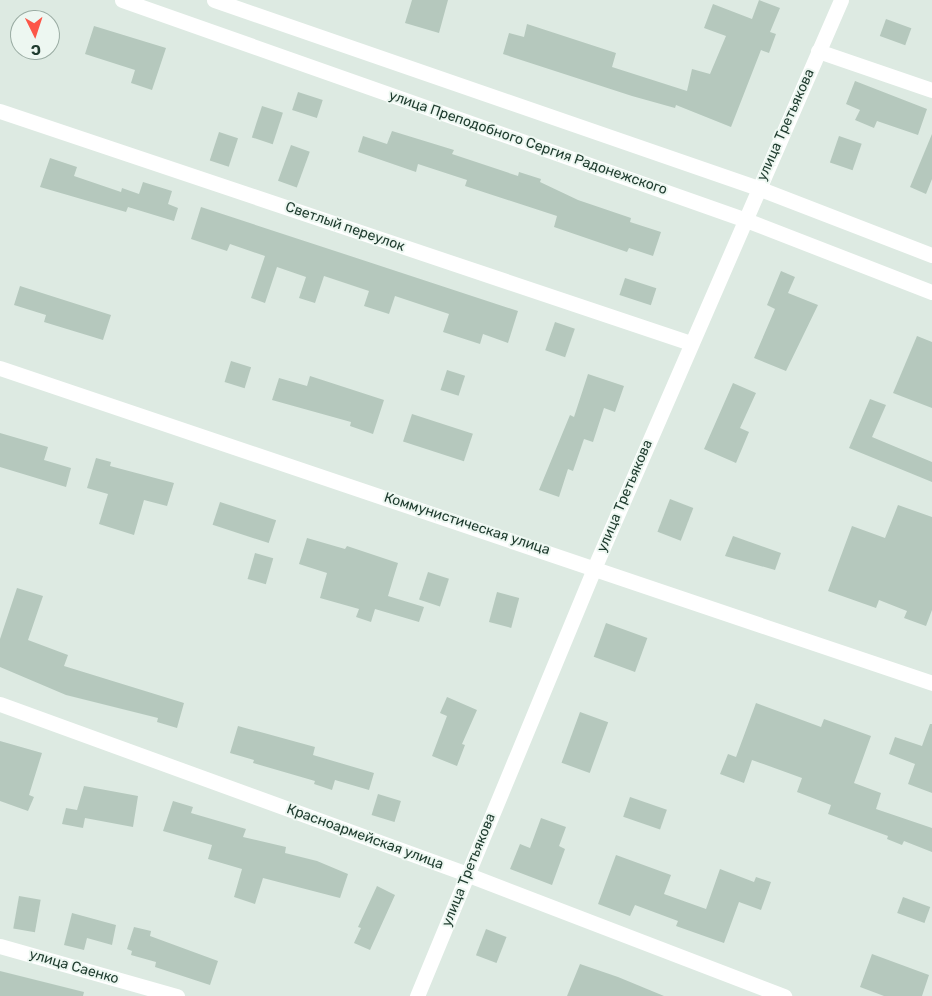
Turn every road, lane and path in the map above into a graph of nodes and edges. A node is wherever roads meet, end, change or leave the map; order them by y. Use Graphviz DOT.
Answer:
graph roads {
  1 [pos="122,0"];
  2 [pos="214,0"];
  3 [pos="842,0"];
  4 [pos="818,51"];
  5 [pos="932,90"];
  6 [pos="0,111"];
  7 [pos="758,188"];
  8 [pos="746,220"];
  9 [pos="932,255"];
  10 [pos="932,292"];
  11 [pos="690,343"];
  12 [pos="0,368"];
  13 [pos="595,566"];
  14 [pos="932,683"];
  15 [pos="0,704"];
  16 [pos="467,874"];
  17 [pos="0,946"];
  18 [pos="177,996"];
  19 [pos="417,996"];
  20 [pos="784,996"];
  1 -- 8 [label="street, улица Преподобного Сергия Радонежского"];
  2 -- 7 [label="street"];
  3 -- 4 [label="street, улица Третьякова"];
  4 -- 5 [label="street"];
  4 -- 7 [label="street, улица Третьякова"];
  6 -- 11 [label="street, Светлый переулок"];
  7 -- 8 [label="street, улица Третьякова"];
  7 -- 9 [label="street"];
  8 -- 10 [label="street, улица Преподобного Сергия Радонежского"];
  8 -- 11 [label="street, улица Третьякова"];
  11 -- 13 [label="street, улица Третьякова"];
  12 -- 13 [label="street, Коммунистическая улица"];
  13 -- 14 [label="street, Коммунистическая улица"];
  13 -- 16 [label="street, улица Третьякова"];
  15 -- 16 [label="street, Красноармейская улица"];
  16 -- 19 [label="street, улица Третьякова"];
  16 -- 20 [label="street, Красноармейская улица"];
  17 -- 18 [label="street, улица Саенко"];
}
